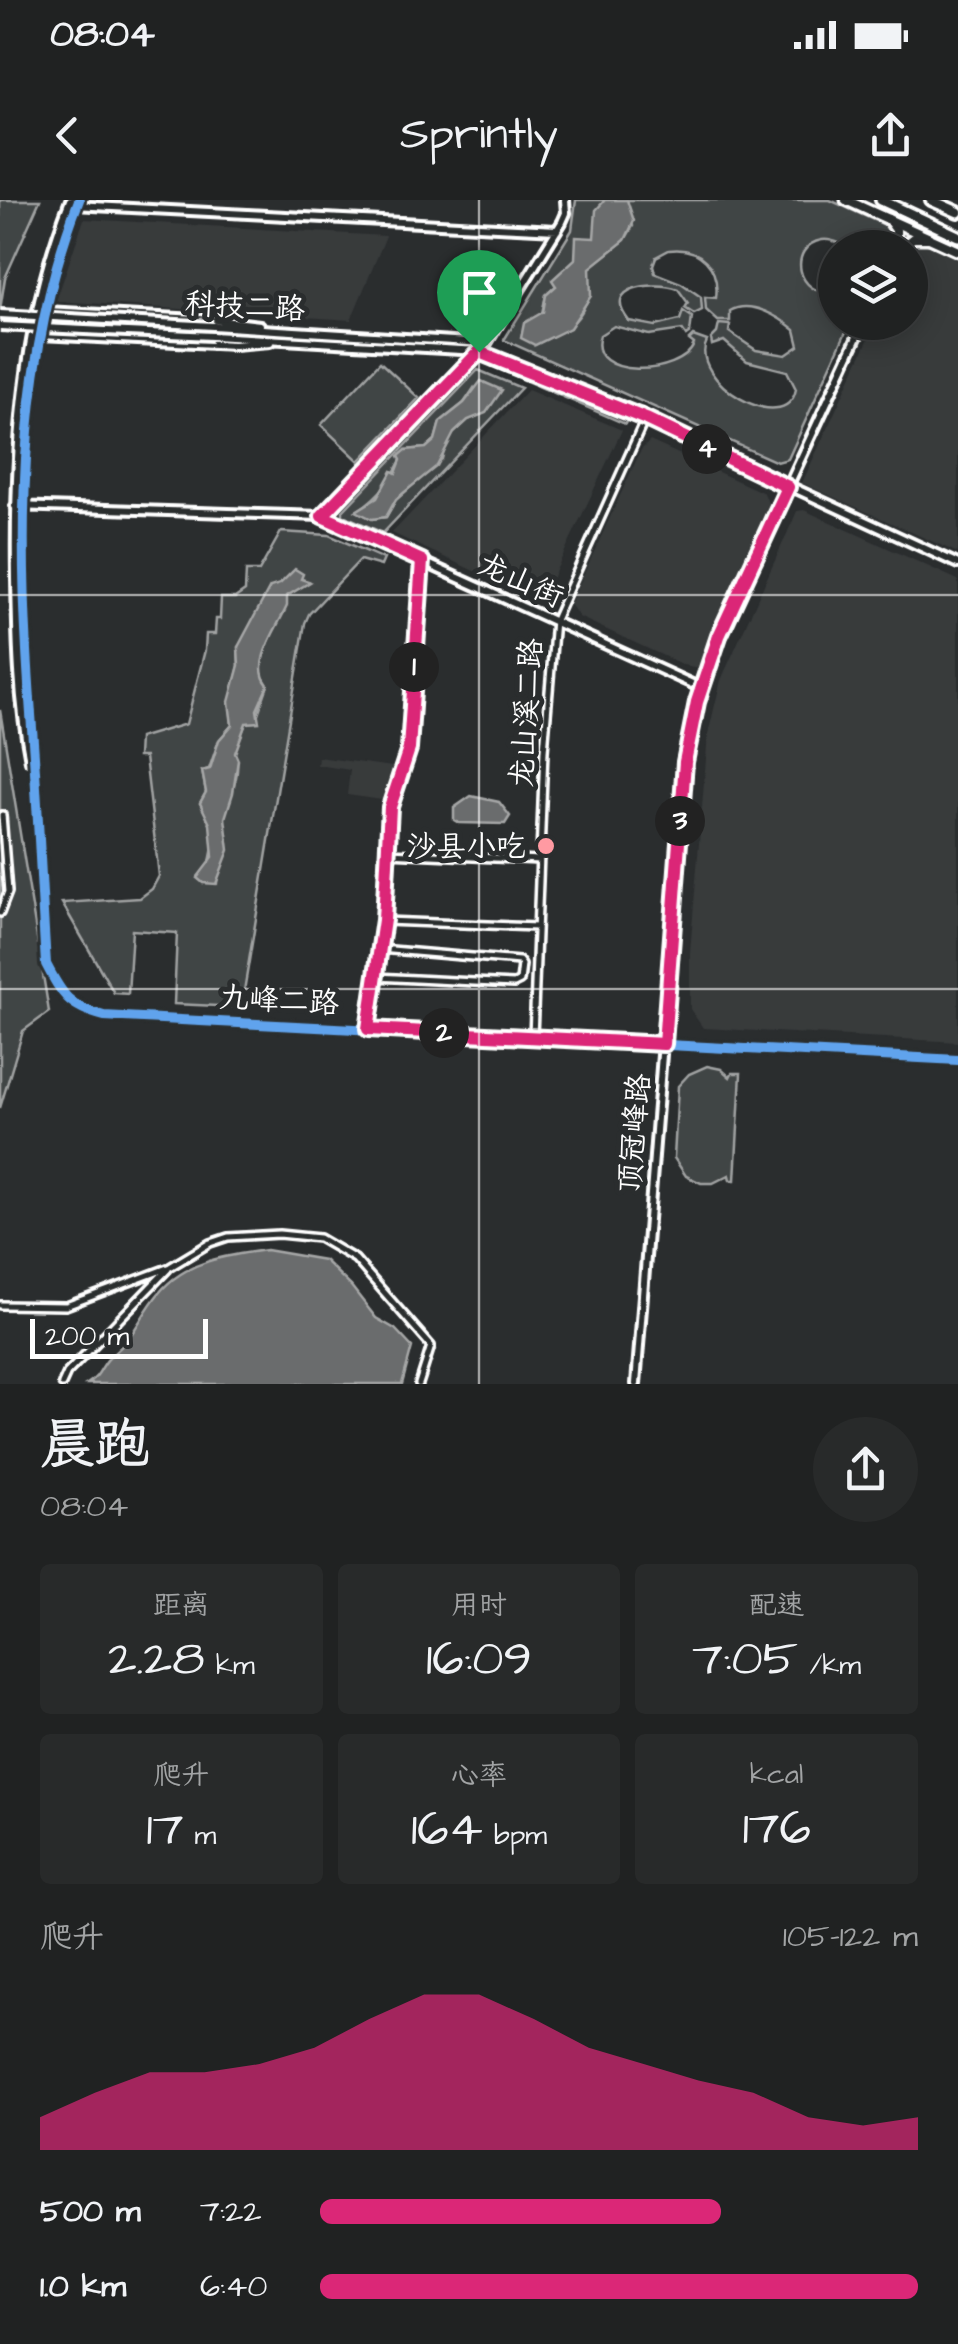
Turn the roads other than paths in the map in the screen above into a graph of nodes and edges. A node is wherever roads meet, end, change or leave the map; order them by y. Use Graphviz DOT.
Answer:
graph roads {
  1 [pos="565,200"];
  2 [pos="846,200"];
  3 [pos="880,200"];
  4 [pos="931,200"];
  5 [pos="73,203"];
  6 [pos="955,209"];
  7 [pos="884,216"];
  8 [pos="557,230"];
  9 [pos="896,230"];
  10 [pos="958,236"];
  11 [pos="928,238"];
  12 [pos="932,238"];
  13 [pos="958,250"];
  14 [pos="45,311"];
  15 [pos="0,314"];
  16 [pos="0,326"];
  17 [pos="280,330"];
  18 [pos="42,334"];
  19 [pos="280,340"];
  20 [pos="856,340"];
  21 [pos="487,343"];
  22 [pos="479,352"];
  23 [pos="644,416"];
  24 [pos="788,487"];
  25 [pos="20,506"];
  26 [pos="322,516"];
  27 [pos="422,561"];
  28 [pos="958,564"];
  29 [pos="555,620"];
  30 [pos="701,688"];
  31 [pos="2,815"];
  32 [pos="388,853"];
  33 [pos="540,860"];
  34 [pos="0,912"];
  35 [pos="384,920"];
  36 [pos="537,927"];
  37 [pos="380,948"];
  38 [pos="376,976"];
  39 [pos="368,1029"];
  40 [pos="533,1037"];
  41 [pos="664,1044"];
  42 [pos="958,1060"];
  43 [pos="170,1266"];
  44 [pos="0,1305"];
  45 [pos="62,1384"];
  46 [pos="419,1384"];
  47 [pos="636,1384"];
  1 -- 8 [label="street"];
  2 -- 7 [label="main road"];
  3 -- 10 [label="highway"];
  4 -- 6 [label="highway"];
  5 -- 8 [label="street"];
  5 -- 14 [label="street"];
  5 -- 25 [label="street"];
  7 -- 9 [label="main road"];
  7 -- 12 [label="main road"];
  8 -- 21 [label="street"];
  11 -- 12 [label="main road"];
  12 -- 13 [label="main road"];
  14 -- 17 [label="street"];
  14 -- 18 [label="street"];
  15 -- 17 [label="street, 科技二路, bridge"];
  16 -- 19 [label="street, 科技二路, bridge"];
  17 -- 21 [label="street, 科技二路"];
  18 -- 19 [label="street"];
  18 -- 25 [label="street"];
  19 -- 22 [label="street, 科技二路"];
  20 -- 24 [label="street, 顶冠峰路"];
  21 -- 22 [label="street"];
  22 -- 23 [label="street, 科技二路"];
  22 -- 26 [label="street"];
  23 -- 24 [label="street, 科技二路"];
  23 -- 29 [label="street, 龙山溪二路"];
  24 -- 28 [label="street, 科技二路"];
  24 -- 30 [label="street, 顶冠峰路"];
  25 -- 26 [label="street"];
  25 -- 39 [label="street, 九峰二路"];
  26 -- 27 [label="street, 龙山街"];
  27 -- 29 [label="street, 龙山街"];
  27 -- 32 [label="street"];
  29 -- 30 [label="street, 龙山街"];
  29 -- 33 [label="street, 龙山溪二路"];
  30 -- 41 [label="street, 顶冠峰路"];
  31 -- 34 [label="street"];
  32 -- 33 [label="street"];
  32 -- 35 [label="street"];
  33 -- 36 [label="street, 龙山溪二路"];
  35 -- 36 [label="street"];
  35 -- 37 [label="street"];
  36 -- 40 [label="street, 龙山溪二路"];
  37 -- 38 [label="street"];
  37 -- 38 [label="street"];
  38 -- 39 [label="street"];
  39 -- 40 [label="street, 九峰二路"];
  40 -- 41 [label="street, 九峰二路"];
  41 -- 42 [label="street, 九峰二路"];
  41 -- 47 [label="street, 顶冠峰路"];
  43 -- 44 [label="street"];
  43 -- 45 [label="street"];
  43 -- 46 [label="street"];
}
